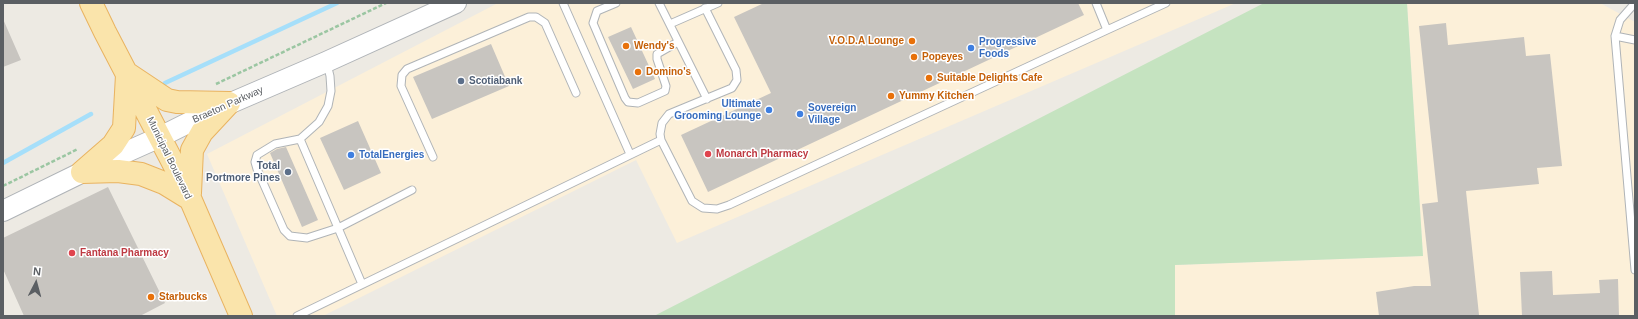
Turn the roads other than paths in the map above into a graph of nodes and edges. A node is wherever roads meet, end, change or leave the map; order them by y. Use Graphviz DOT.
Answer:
graph roads {
  1 [pos="91,3"];
  2 [pos="456,3"];
  3 [pos="563,3"];
  4 [pos="616,3"];
  5 [pos="659,3"];
  6 [pos="718,3"];
  7 [pos="1096,3"];
  8 [pos="1166,3"];
  9 [pos="1635,3"];
  10 [pos="705,8"];
  11 [pos="670,24"];
  12 [pos="1107,30"];
  13 [pos="1615,36"];
  14 [pos="1635,40"];
  15 [pos="678,42"];
  16 [pos="326,62"];
  17 [pos="127,74"];
  18 [pos="576,93"];
  19 [pos="707,99"];
  20 [pos="229,103"];
  21 [pos="160,137"];
  22 [pos="300,139"];
  23 [pos="661,140"];
  24 [pos="630,154"];
  25 [pos="433,157"];
  26 [pos="82,172"];
  27 [pos="412,190"];
  28 [pos="190,199"];
  29 [pos="3,211"];
  30 [pos="338,228"];
  31 [pos="1635,270"];
  32 [pos="362,284"];
  33 [pos="241,316"];
  34 [pos="297,316"];
  1 -- 17 [label="main road, Municipal Boulevard"];
  2 -- 16 [label="main road, Braeton Parkway"];
  3 -- 24 [label="lane"];
  4 -- 15 [label="lane"];
  5 -- 11 [label="lane"];
  6 -- 10 [label="lane"];
  7 -- 12 [label="lane"];
  8 -- 12 [label="lane"];
  9 -- 13 [label="lane"];
  10 -- 11 [label="lane"];
  10 -- 19 [label="lane"];
  11 -- 15 [label="lane"];
  12 -- 23 [label="lane"];
  13 -- 14 [label="lane"];
  13 -- 31 [label="lane"];
  15 -- 19 [label="lane"];
  16 -- 20 [label="main road, Braeton Parkway"];
  16 -- 22 [label="lane"];
  17 -- 20 [label="main road"];
  17 -- 21 [label="main road, Municipal Boulevard"];
  17 -- 26 [label="main road"];
  18 -- 25 [label="lane"];
  19 -- 23 [label="lane"];
  20 -- 21 [label="main road, Braeton Parkway"];
  20 -- 28 [label="main road"];
  21 -- 26 [label="main road, Braeton Parkway"];
  21 -- 28 [label="main road, Municipal Boulevard"];
  22 -- 30 [label="lane"];
  22 -- 30 [label="lane"];
  23 -- 24 [label="lane"];
  24 -- 32 [label="lane"];
  26 -- 28 [label="main road"];
  26 -- 29 [label="main road, Braeton Parkway"];
  27 -- 30 [label="lane"];
  28 -- 33 [label="main road, Municipal Boulevard"];
  30 -- 32 [label="lane"];
  32 -- 34 [label="lane"];
}
